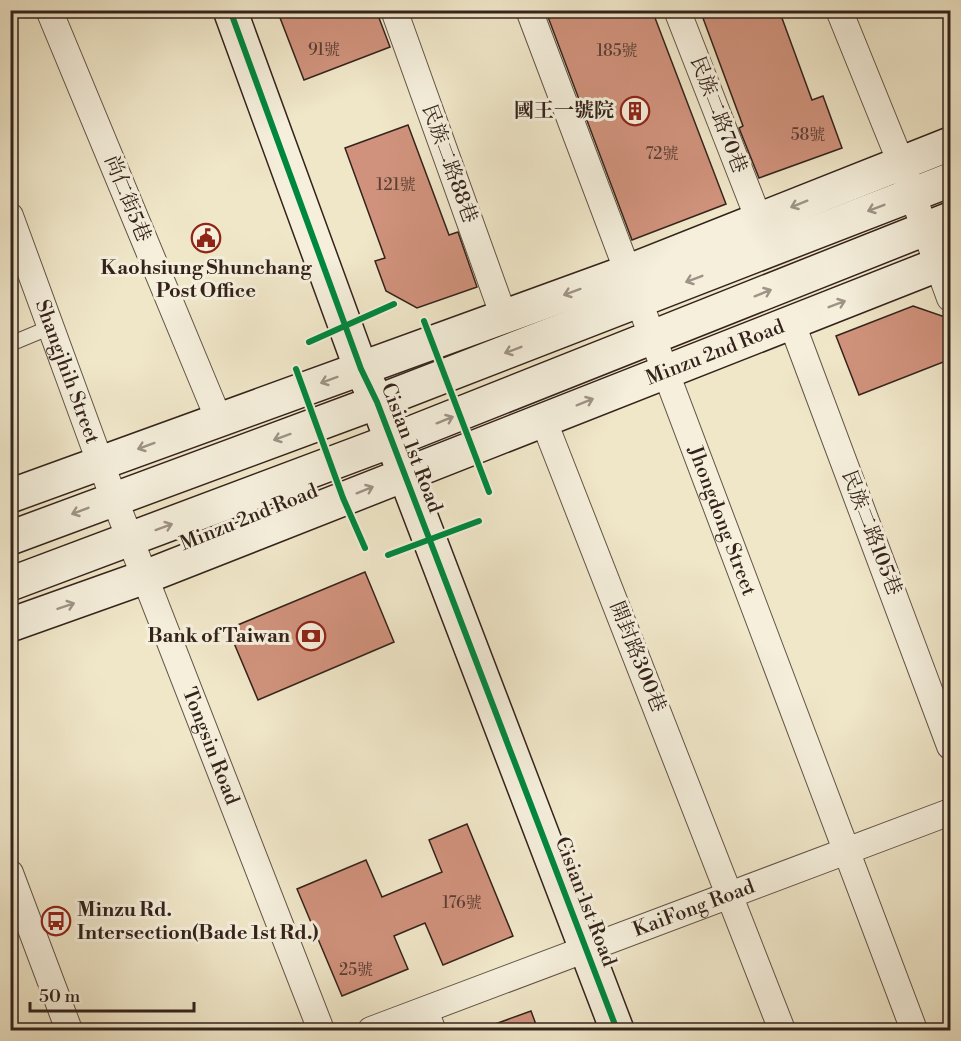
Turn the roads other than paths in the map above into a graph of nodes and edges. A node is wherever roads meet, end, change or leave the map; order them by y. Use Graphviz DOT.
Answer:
graph roads {
  1 [pos="49,10"];
  2 [pos="231,10"];
  3 [pos="394,10"];
  4 [pos="529,10"];
  5 [pos="677,10"];
  6 [pos="839,10"];
  7 [pos="951,144"];
  8 [pos="901,163"];
  9 [pos="951,180"];
  10 [pos="913,194"];
  11 [pos="10,216"];
  12 [pos="759,220"];
  13 [pos="938,224"];
  14 [pos="945,262"];
  15 [pos="632,286"];
  16 [pos="951,298"];
  17 [pos="504,317"];
  18 [pos="791,321"];
  19 [pos="51,327"];
  20 [pos="652,337"];
  21 [pos="10,344"];
  22 [pos="361,369"];
  23 [pos="665,370"];
  24 [pos="377,402"];
  25 [pos="543,419"];
  26 [pos="219,420"];
  27 [pos="391,441"];
  28 [pos="100,462"];
  29 [pos="404,474"];
  30 [pos="10,496"];
  31 [pos="114,498"];
  32 [pos="10,538"];
  33 [pos="130,540"];
  34 [pos="145,577"];
  35 [pos="10,584"];
  36 [pos="10,625"];
  37 [pos="951,746"];
  38 [pos="951,812"];
  39 [pos="848,851"];
  40 [pos="10,873"];
  41 [pos="730,895"];
  42 [pos="586,949"];
  43 [pos="434,1019"];
  44 [pos="69,1030"];
  45 [pos="321,1030"];
  46 [pos="371,1030"];
  47 [pos="617,1030"];
  48 [pos="782,1030"];
  49 [pos="914,1030"];
  1 -- 26 [label="street, 尚仁街5巷"];
  2 -- 22 [label="street, Cisian 1st Road"];
  3 -- 17 [label="street, 民族二路88巷"];
  4 -- 15 [label="street, Jhongdong Street"];
  5 -- 12 [label="street, 民族二路70巷"];
  6 -- 8 [label="street"];
  7 -- 8 [label="street"];
  8 -- 10 [label="street"];
  8 -- 12 [label="street, one-way"];
  9 -- 10 [label="street"];
  10 -- 13 [label="street"];
  10 -- 15 [label="street, one-way"];
  11 -- 19 [label="street, Shangjhih Street"];
  12 -- 15 [label="street"];
  13 -- 14 [label="street"];
  20 -- 13 [label="street, Minzu 2nd Road, one-way"];
  14 -- 16 [label="street"];
  18 -- 14 [label="street, Minzu 2nd Road, one-way"];
  15 -- 17 [label="street, one-way"];
  15 -- 20 [label="street, Jhongdong Street"];
  15 -- 24 [label="street, one-way"];
  17 -- 22 [label="street"];
  18 -- 23 [label="street, Minzu 2nd Road"];
  18 -- 37 [label="street, 民族二路105巷"];
  19 -- 21 [label="lane"];
  19 -- 28 [label="street, Shangjhih Street"];
  20 -- 23 [label="street, Jhongdong Street"];
  27 -- 20 [label="street, Minzu 2nd Road, one-way"];
  22 -- 24 [label="street, Cisian 1st Road"];
  22 -- 26 [label="street, one-way"];
  25 -- 23 [label="street, Minzu 2nd Road, one-way"];
  23 -- 39 [label="street, Jhongdong Street"];
  24 -- 27 [label="street, Cisian 1st Road"];
  24 -- 31 [label="street, one-way"];
  25 -- 29 [label="street, Minzu 2nd Road"];
  25 -- 41 [label="street, 開封路300巷"];
  26 -- 28 [label="street, one-way"];
  27 -- 29 [label="street, Cisian 1st Road"];
  33 -- 27 [label="street, Minzu 2nd Road, one-way"];
  28 -- 30 [label="street"];
  28 -- 31 [label="street, Tongsin Road"];
  34 -- 29 [label="street, Minzu 2nd Road, one-way"];
  29 -- 42 [label="street, Cisian 1st Road"];
  31 -- 32 [label="street, one-way"];
  31 -- 33 [label="street, Tongsin Road"];
  33 -- 34 [label="street, Tongsin Road"];
  33 -- 35 [label="street, Minzu 2nd Road"];
  36 -- 34 [label="street, Minzu 2nd Road, one-way"];
  34 -- 45 [label="street, Tongsin Road"];
  38 -- 39 [label="street, KaiFong Road"];
  39 -- 41 [label="street, KaiFong Road"];
  39 -- 49 [label="street, Jhongdong Street"];
  40 -- 44 [label="street"];
  41 -- 42 [label="street, KaiFong Road"];
  41 -- 48 [label="street, 開封路300巷"];
  42 -- 43 [label="street, KaiFong Road"];
  42 -- 47 [label="street, Cisian 1st Road"];
  43 -- 46 [label="street, KaiFong Road"];
}
